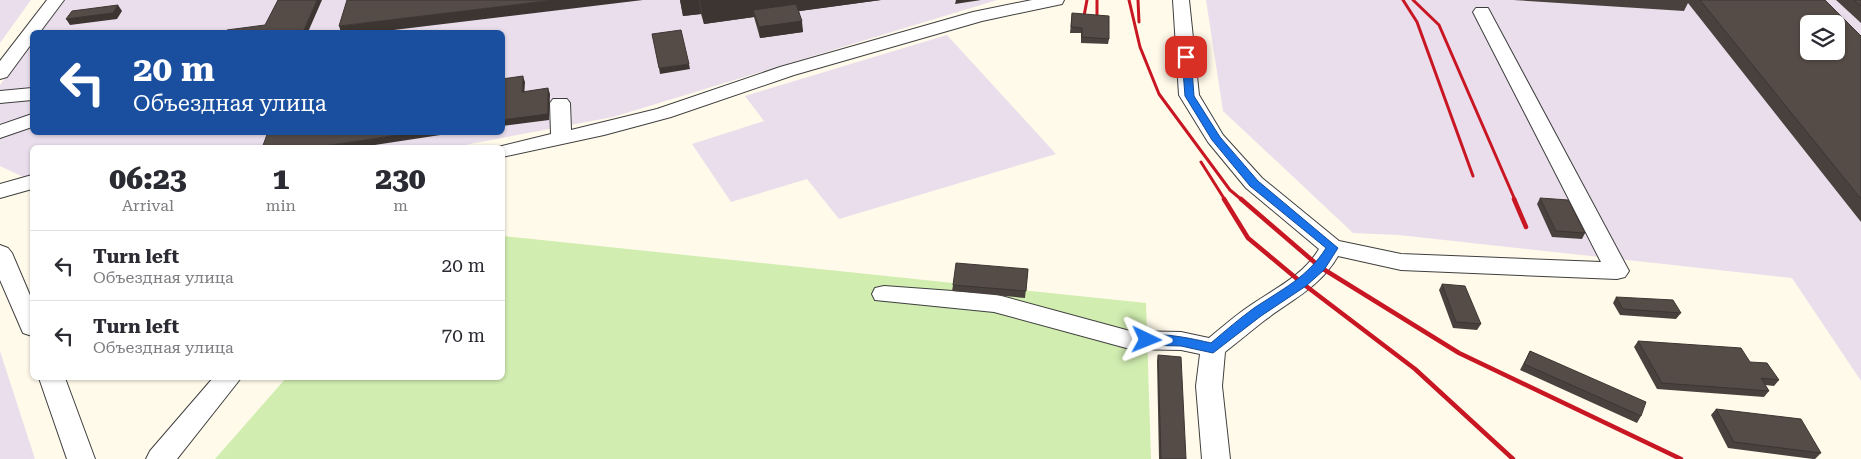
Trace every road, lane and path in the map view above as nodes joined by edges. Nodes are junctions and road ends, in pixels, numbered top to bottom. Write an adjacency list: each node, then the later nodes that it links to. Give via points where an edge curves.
1 (1056, 0): 14 (street, via 817,55 664,113)
2 (1181, 0): 18 (street, via 1190,96 1216,138 1254,184)
3 (59, 1): 5 (street)
4 (1482, 12): 18 (street, via 1617,271 1401,262)
5 (31, 30)
6 (30, 31): 7 (street)
7 (8, 54): 8 (street)
8 (0, 73)
9 (30, 94): 10 (street)
10 (0, 97)
11 (560, 103): 14 (street)
12 (30, 121): 13 (street)
13 (0, 132)
14 (561, 138): 15 (street)
15 (505, 150)
16 (30, 183): 17 (street)
17 (0, 191)
18 (1332, 248): 22 (street, via 1320,267 1302,283)
19 (0, 253): 21 (street)
20 (884, 294): 22 (street, via 994,303 1130,340 1181,341)
21 (30, 322)
22 (1213, 348): 27 (street, via 1209,386)
23 (53, 380): 25 (street)
24 (226, 380): 26 (street)
25 (81, 459)
26 (160, 459)
27 (1216, 459)

